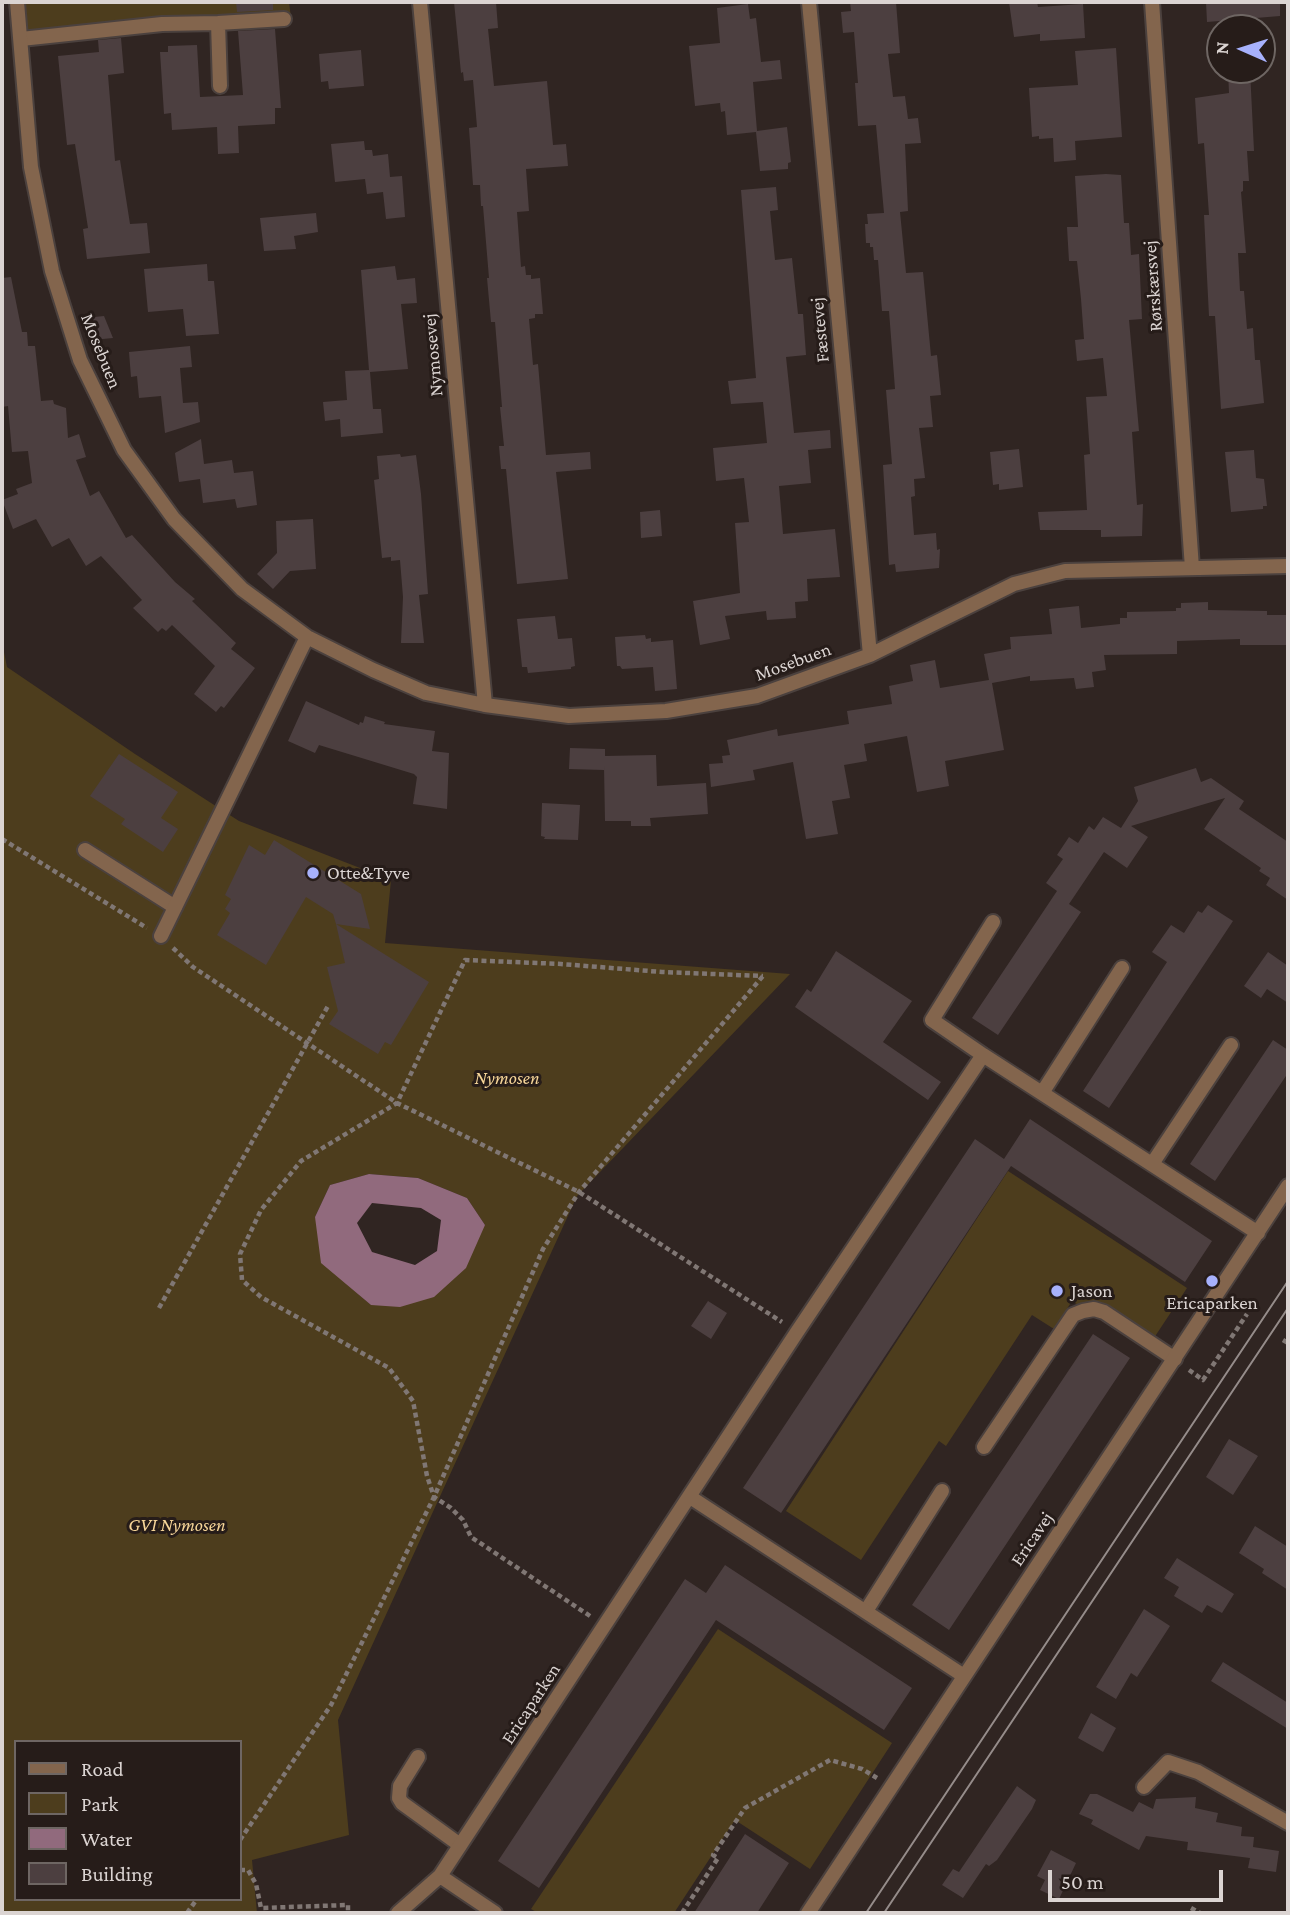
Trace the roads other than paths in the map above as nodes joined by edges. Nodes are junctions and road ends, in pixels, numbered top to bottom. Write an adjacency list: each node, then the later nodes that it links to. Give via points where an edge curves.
1 (17, 2): 7 (street, Mosebuen)
2 (419, 2): 13 (street, Nymosevej)
3 (809, 2): 12 (street, Fæstevej)
4 (1152, 2): 10 (street, Rørskærsvej)
5 (284, 19): 6 (street)
6 (218, 23): 7 (street, via 162,24); 8 (street)
7 (20, 39): 11 (street, Mosebuen, via 32,167 52,271 80,360 124,450 174,519 242,589)
8 (220, 86)
9 (1288, 566): 10 (street, Mosebuen)
10 (1192, 568): 12 (street, Mosebuen, via 1065,571 1014,584)
11 (307, 637): 13 (street, Mosebuen, via 426,693); 15 (street)
12 (870, 654): 13 (street, Mosebuen, via 757,696 666,711 569,716)
13 (485, 705)
14 (85, 850): 15 (street)
15 (175, 907): 17 (street)
16 (993, 922): 20 (street, via 932,1020)
17 (161, 936)
18 (1122, 968): 21 (street)
19 (1231, 1045): 22 (street)
20 (983, 1055): 21 (street); 28 (street, Ericaparken)
21 (1042, 1093): 22 (street)
22 (1152, 1164): 24 (street)
23 (1288, 1186): 24 (street, Ericavej)
24 (1258, 1233): 25 (street, Ericavej)
25 (1175, 1359): 26 (street, via 1104,1312 1073,1315); 30 (street, Ericavej)
26 (984, 1447)
27 (942, 1491): 29 (street)
28 (690, 1497): 29 (street); 34 (street, Ericaparken)
29 (866, 1611): 30 (street)
30 (964, 1676): 38 (street, Ericavej)
31 (418, 1757): 34 (street, via 400,1786 399,1798)
32 (1144, 1787): 33 (street, via 1168,1762 1198,1772)
33 (1288, 1823)
34 (460, 1845): 35 (street, Ericaparken)
35 (440, 1876): 36 (street, Ericaparken); 37 (street)
36 (398, 1913)
37 (495, 1913)
38 (808, 1913)

